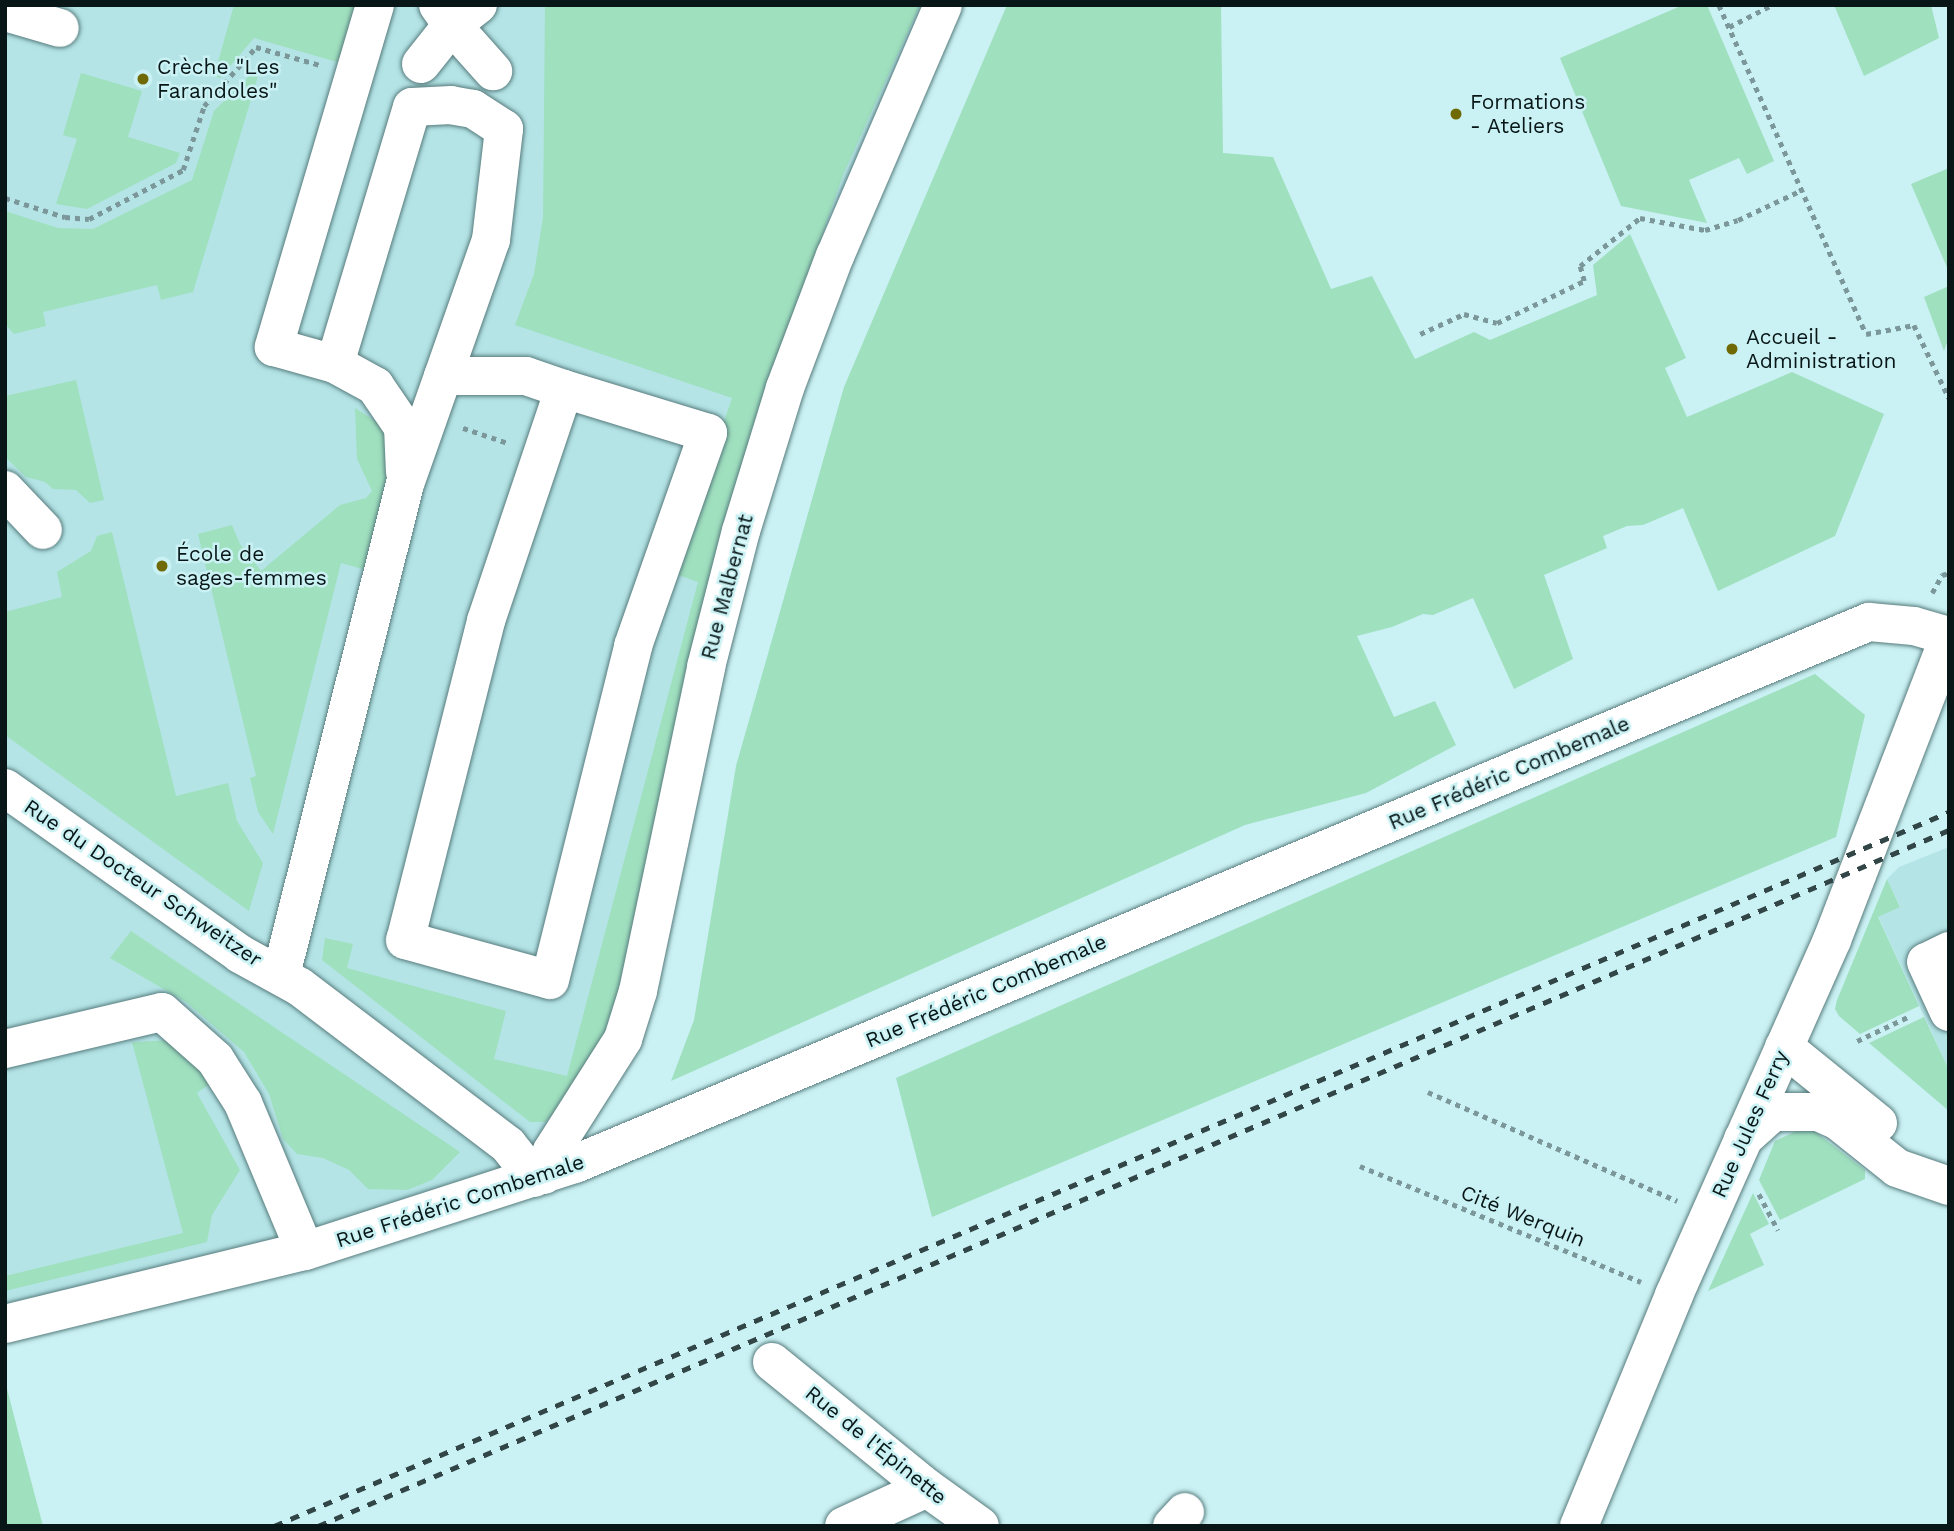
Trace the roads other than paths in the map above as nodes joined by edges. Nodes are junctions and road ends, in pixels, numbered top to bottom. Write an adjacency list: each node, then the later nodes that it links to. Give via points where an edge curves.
1 (375, 5): 8 (street, via 274,347)
2 (943, 5): 22 (street, Rue Malbernat, via 849,221 781,401 706,667 638,991 623,1039)
3 (5, 12): 5 (street)
4 (456, 12): 6 (street); 7 (street)
5 (60, 28)
6 (421, 64)
7 (494, 71)
8 (335, 364): 9 (street, via 412,107 451,105 473,109 504,129 491,240); 11 (street, via 376,386 403,427)
9 (443, 376): 10 (street, via 526,376); 11 (street)
10 (564, 389): 10 (street, via 486,621 405,940 550,981 633,646 708,433)
11 (405, 484): 17 (street)
12 (5, 490): 13 (street)
13 (43, 530)
14 (1949, 637): 19 (street, Rue Jules Ferry, via 1832,940); 22 (street, Rue Frédéric Combemale, via 1914,626 1869,622 690,1118)
15 (5, 788): 17 (street, Rue du Docteur Schweitzer, via 240,954)
16 (1949, 951): 18 (street, via 1926,962)
17 (281, 975): 22 (street, Rue du Docteur Schweitzer, via 508,1145)
18 (1946, 1007)
19 (1784, 1047): 21 (street, Rue Jules Ferry); 23 (street)
20 (5, 1049): 25 (street, via 162,1012 215,1059 243,1102)
21 (1743, 1139): 24 (street, via 1773,1112 1818,1112 1839,1121 1897,1168); 31 (street, Rue Jules Ferry)
22 (539, 1177): 25 (street, Rue Frédéric Combemale)
23 (1949, 1177)
24 (1949, 1186)
25 (305, 1251): 26 (street, Rue Frédéric Combemale)
26 (5, 1324)
27 (772, 1362): 28 (street, Rue de l'Épinette)
28 (927, 1488): 29 (street); 30 (street, Rue de l'Épinette)
29 (844, 1526)
30 (981, 1526)
31 (1579, 1526)

